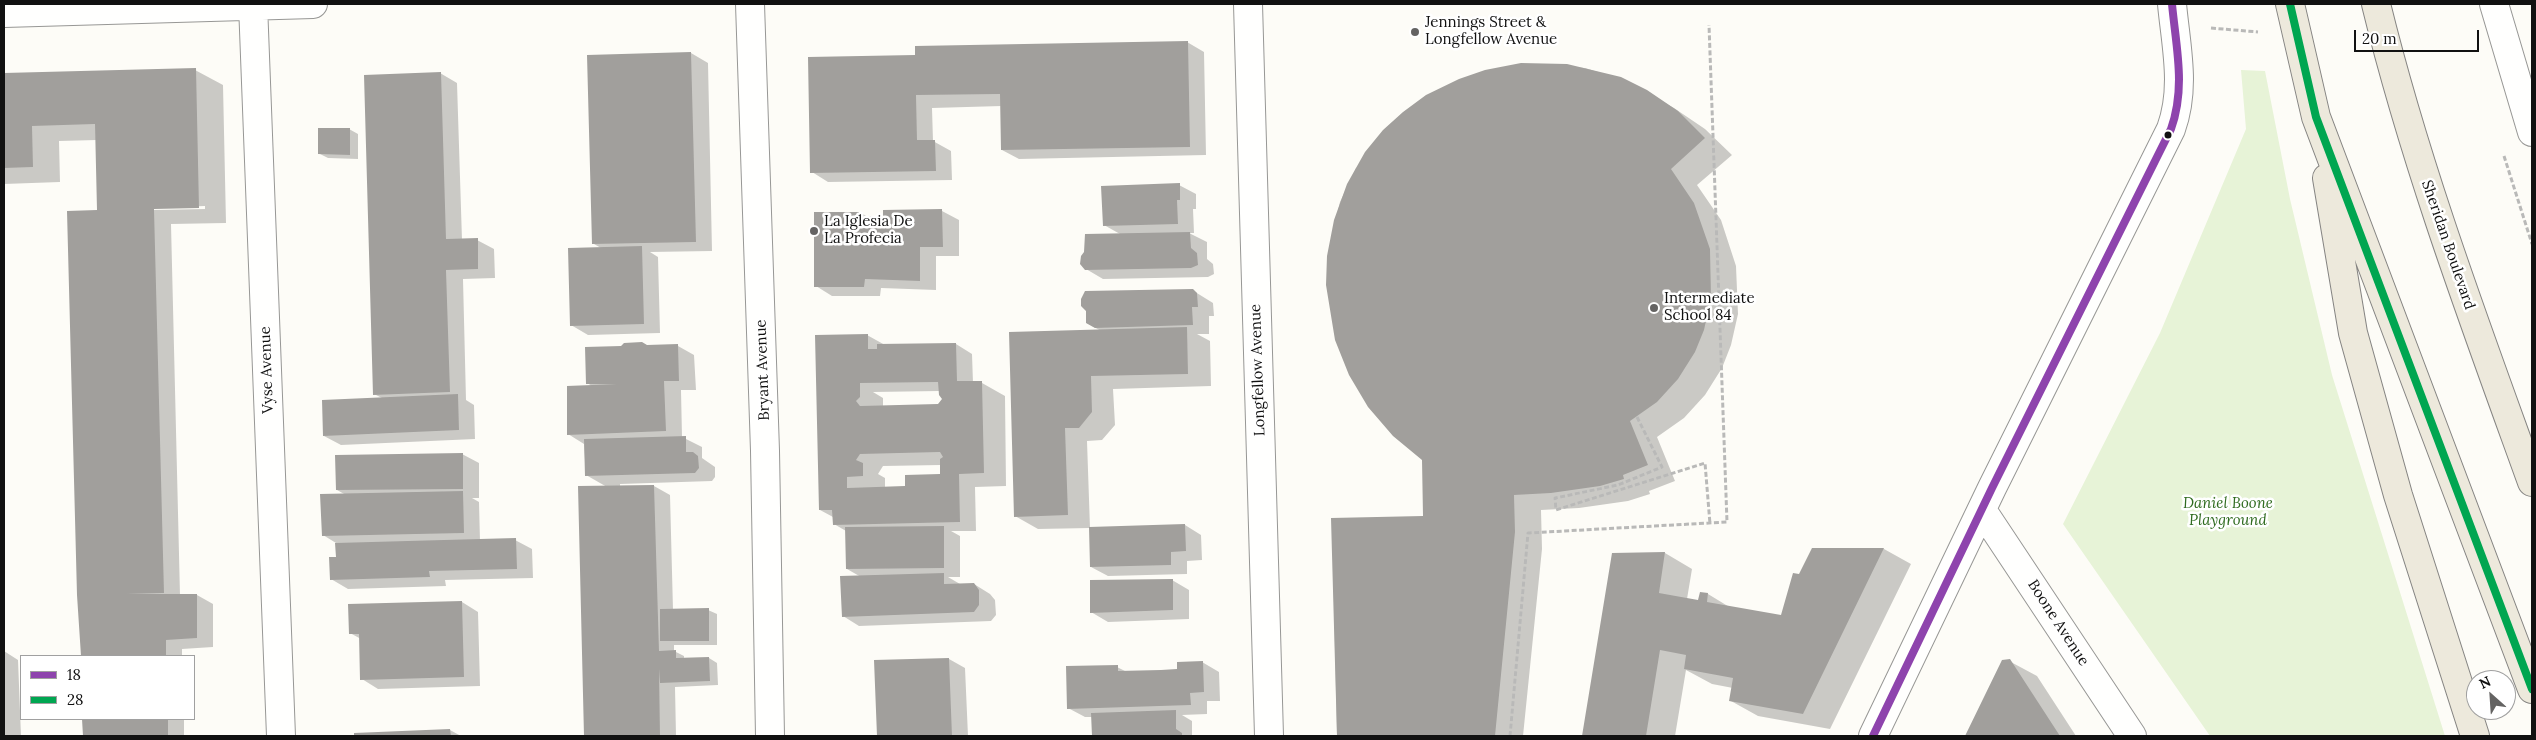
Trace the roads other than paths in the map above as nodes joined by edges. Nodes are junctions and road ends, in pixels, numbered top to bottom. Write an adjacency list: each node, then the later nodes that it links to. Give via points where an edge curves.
1 (313, 4): 8 (street)
2 (750, 4): 16 (street, Bryant Avenue, via 765,451)
3 (1248, 4): 17 (street, Longfellow Avenue)
4 (2172, 4): 13 (street, via 2180,72 2178,110 2172,129)
5 (2290, 4): 10 (main road)
6 (2376, 4): 12 (main road, Sheridan Boulevard, via 2431,195)
7 (2494, 4): 11 (street)
8 (253, 5): 9 (street); 15 (street, Vyse Avenue)
9 (4, 13)
10 (2316, 117): 14 (main road); 20 (main road, via 2353,333 2398,495)
11 (2532, 132)
12 (2532, 482)
13 (1982, 510): 18 (street); 19 (street, Boone Avenue)
14 (2532, 689)
15 (280, 736)
16 (770, 736)
17 (1269, 736)
18 (1873, 736)
19 (2132, 736)
20 (2475, 736)

